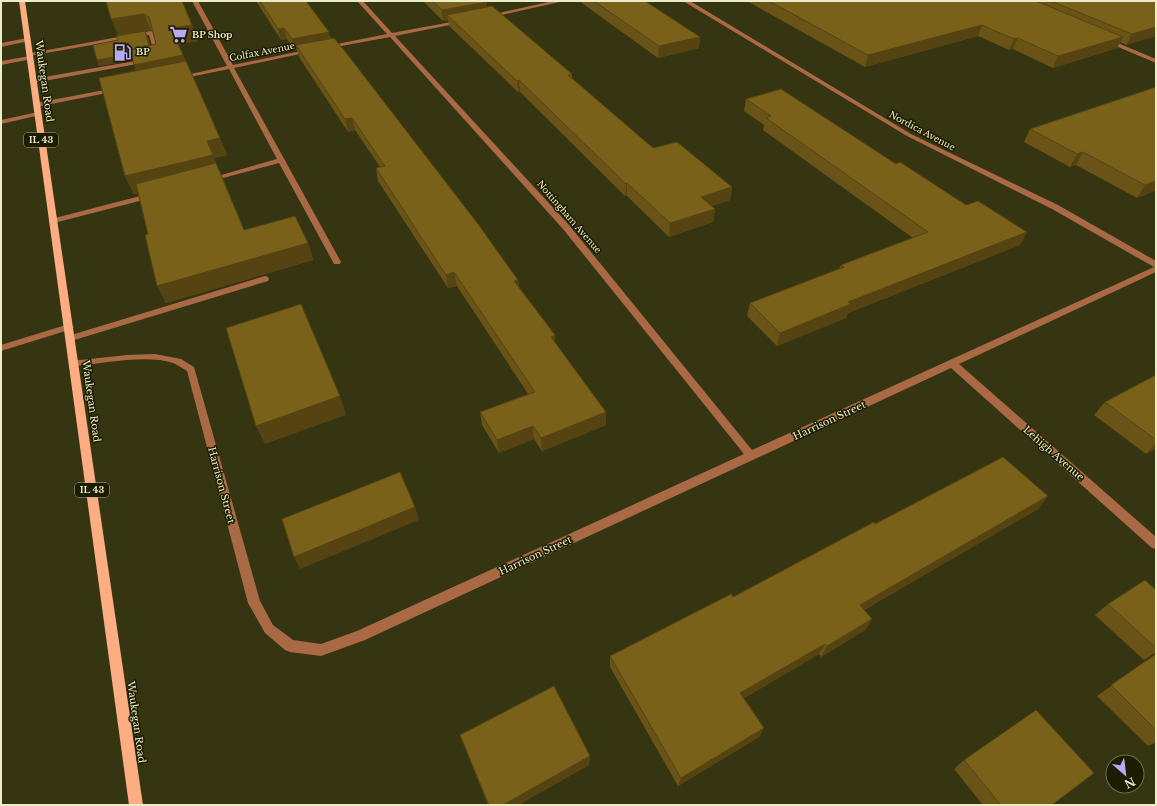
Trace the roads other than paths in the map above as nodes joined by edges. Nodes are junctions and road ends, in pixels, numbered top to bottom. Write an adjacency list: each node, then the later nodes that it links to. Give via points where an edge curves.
1 (22, 1): 10 (main road, Waukegan Road / IL 43)
2 (195, 1): 18 (street)
3 (360, 1): 8 (street, Nottingham Avenue)
4 (561, 1): 6 (street)
5 (686, 1): 30 (street, Nordica Avenue, via 909,135 1055,207)
6 (483, 17)
7 (468, 20): 8 (street)
8 (390, 35): 12 (street); 37 (street, Nottingham Avenue, via 566,227)
9 (1098, 37): 15 (street)
10 (28, 40): 11 (street); 14 (main road, Waukegan Road / IL 43)
11 (1, 45)
12 (322, 49)
13 (314, 50): 18 (street, Colfax Avenue)
14 (30, 56): 16 (street); 17 (street, via 151,33 158,59); 21 (main road, Waukegan Road / IL 43)
15 (1156, 60)
16 (1, 63)
17 (132, 64): 19 (street); 21 (street)
18 (231, 67): 20 (street, Colfax Avenue); 25 (street)
19 (134, 71)
20 (176, 78)
21 (33, 81): 23 (main road, Waukegan Road / IL 43)
22 (124, 88): 23 (street)
23 (37, 109): 24 (street); 28 (main road, Waukegan Road / IL 43)
24 (1, 122)
25 (281, 160): 26 (street); 29 (street)
26 (197, 183)
27 (158, 193): 28 (street)
28 (54, 221): 33 (main road, Waukegan Road / IL 43)
29 (337, 262)
30 (1156, 265)
31 (1156, 269): 36 (street, Harrison Street)
32 (265, 279): 33 (street)
33 (70, 333): 34 (street); 35 (main road, Waukegan Road / IL 43)
34 (1, 348)
35 (74, 363): 37 (street, Harrison Street, via 162,358 178,361 191,369 254,603 269,629 290,646 321,650 360,636); 39 (main road, Waukegan Road / IL 43)
36 (952, 363): 37 (street, Harrison Street); 38 (street, Lehigh Avenue)
37 (751, 456)
38 (1156, 544)
39 (136, 805)

